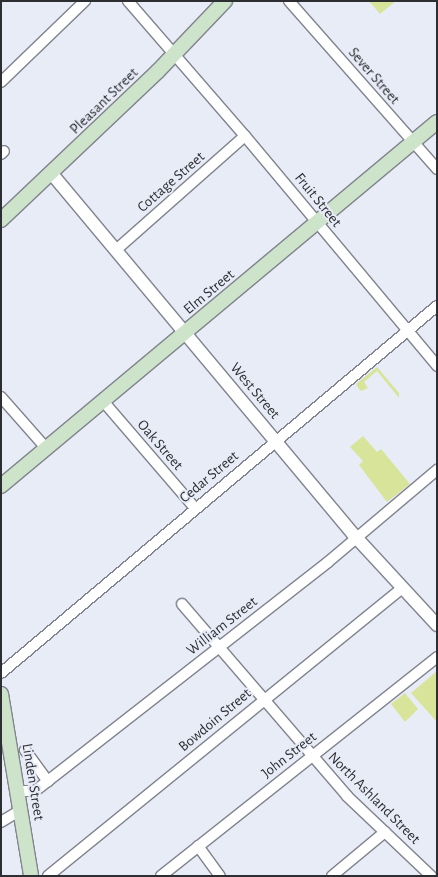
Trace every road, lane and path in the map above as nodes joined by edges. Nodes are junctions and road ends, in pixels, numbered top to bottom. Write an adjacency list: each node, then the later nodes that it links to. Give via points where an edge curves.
1 (85, 1): 6 (street)
2 (128, 1): 5 (street, Fruit Street)
3 (225, 1): 5 (main road, Pleasant Street)
4 (289, 1): 9 (street, Sever Street)
5 (175, 54): 8 (street, Fruit Street); 11 (main road, Pleasant Street)
6 (1, 82)
7 (437, 122): 9 (main road, Elm Street)
8 (245, 136): 13 (street, Fruit Street); 14 (street, Cottage Street)
9 (413, 142): 10 (street, Sever Street); 13 (main road, Elm Street)
10 (437, 169)
11 (52, 174): 12 (main road, Pleasant Street); 14 (street, West Street)
12 (1, 220)
13 (316, 222): 16 (street, Fruit Street); 17 (main road, Elm Street)
14 (116, 250): 17 (street, West Street)
15 (437, 306): 16 (street, Cedar Street)
16 (407, 331): 18 (street, Fruit Street); 21 (street, Cedar Street)
17 (185, 333): 20 (main road, Elm Street); 21 (street, West Street)
18 (437, 366)
19 (1, 397): 22 (street)
20 (102, 401): 22 (main road, Elm Street); 25 (street, Oak Street)
21 (276, 441): 25 (street, Cedar Street); 26 (street, West Street)
22 (46, 448): 24 (main road, Elm Street)
23 (437, 470): 26 (street, William Street)
24 (1, 486)
25 (194, 508): 32 (street, Cedar Street)
26 (356, 539): 27 (street, West Street); 30 (street, William Street)
27 (402, 588): 29 (street, West Street); 34 (street, Bowdoin Street)
28 (182, 604): 30 (street, North Ashland Street)
29 (437, 625)
30 (219, 648): 34 (street, North Ashland Street); 37 (street, William Street)
31 (437, 657): 36 (street, John Street)
32 (1, 673)
33 (1, 694): 38 (main road, Linden Street)
34 (263, 699): 36 (street, North Ashland Street); 45 (street, Bowdoin Street)
35 (25, 750): 37 (street)
36 (312, 756): 41 (street, North Ashland Street); 42 (street, John Street)
37 (48, 782): 38 (street, William Street, via 35,791)
38 (18, 791): 39 (main road, Linden Street)
39 (21, 810): 40 (street); 44 (main road, Linden Street)
40 (1, 822)
41 (385, 832): 48 (street); 49 (street, North Ashland Street)
42 (198, 846): 46 (street, John Street); 47 (street)
43 (437, 871): 49 (street)
44 (31, 876)
45 (48, 876)
46 (161, 876)
47 (220, 876)
48 (332, 876)
49 (431, 876)

